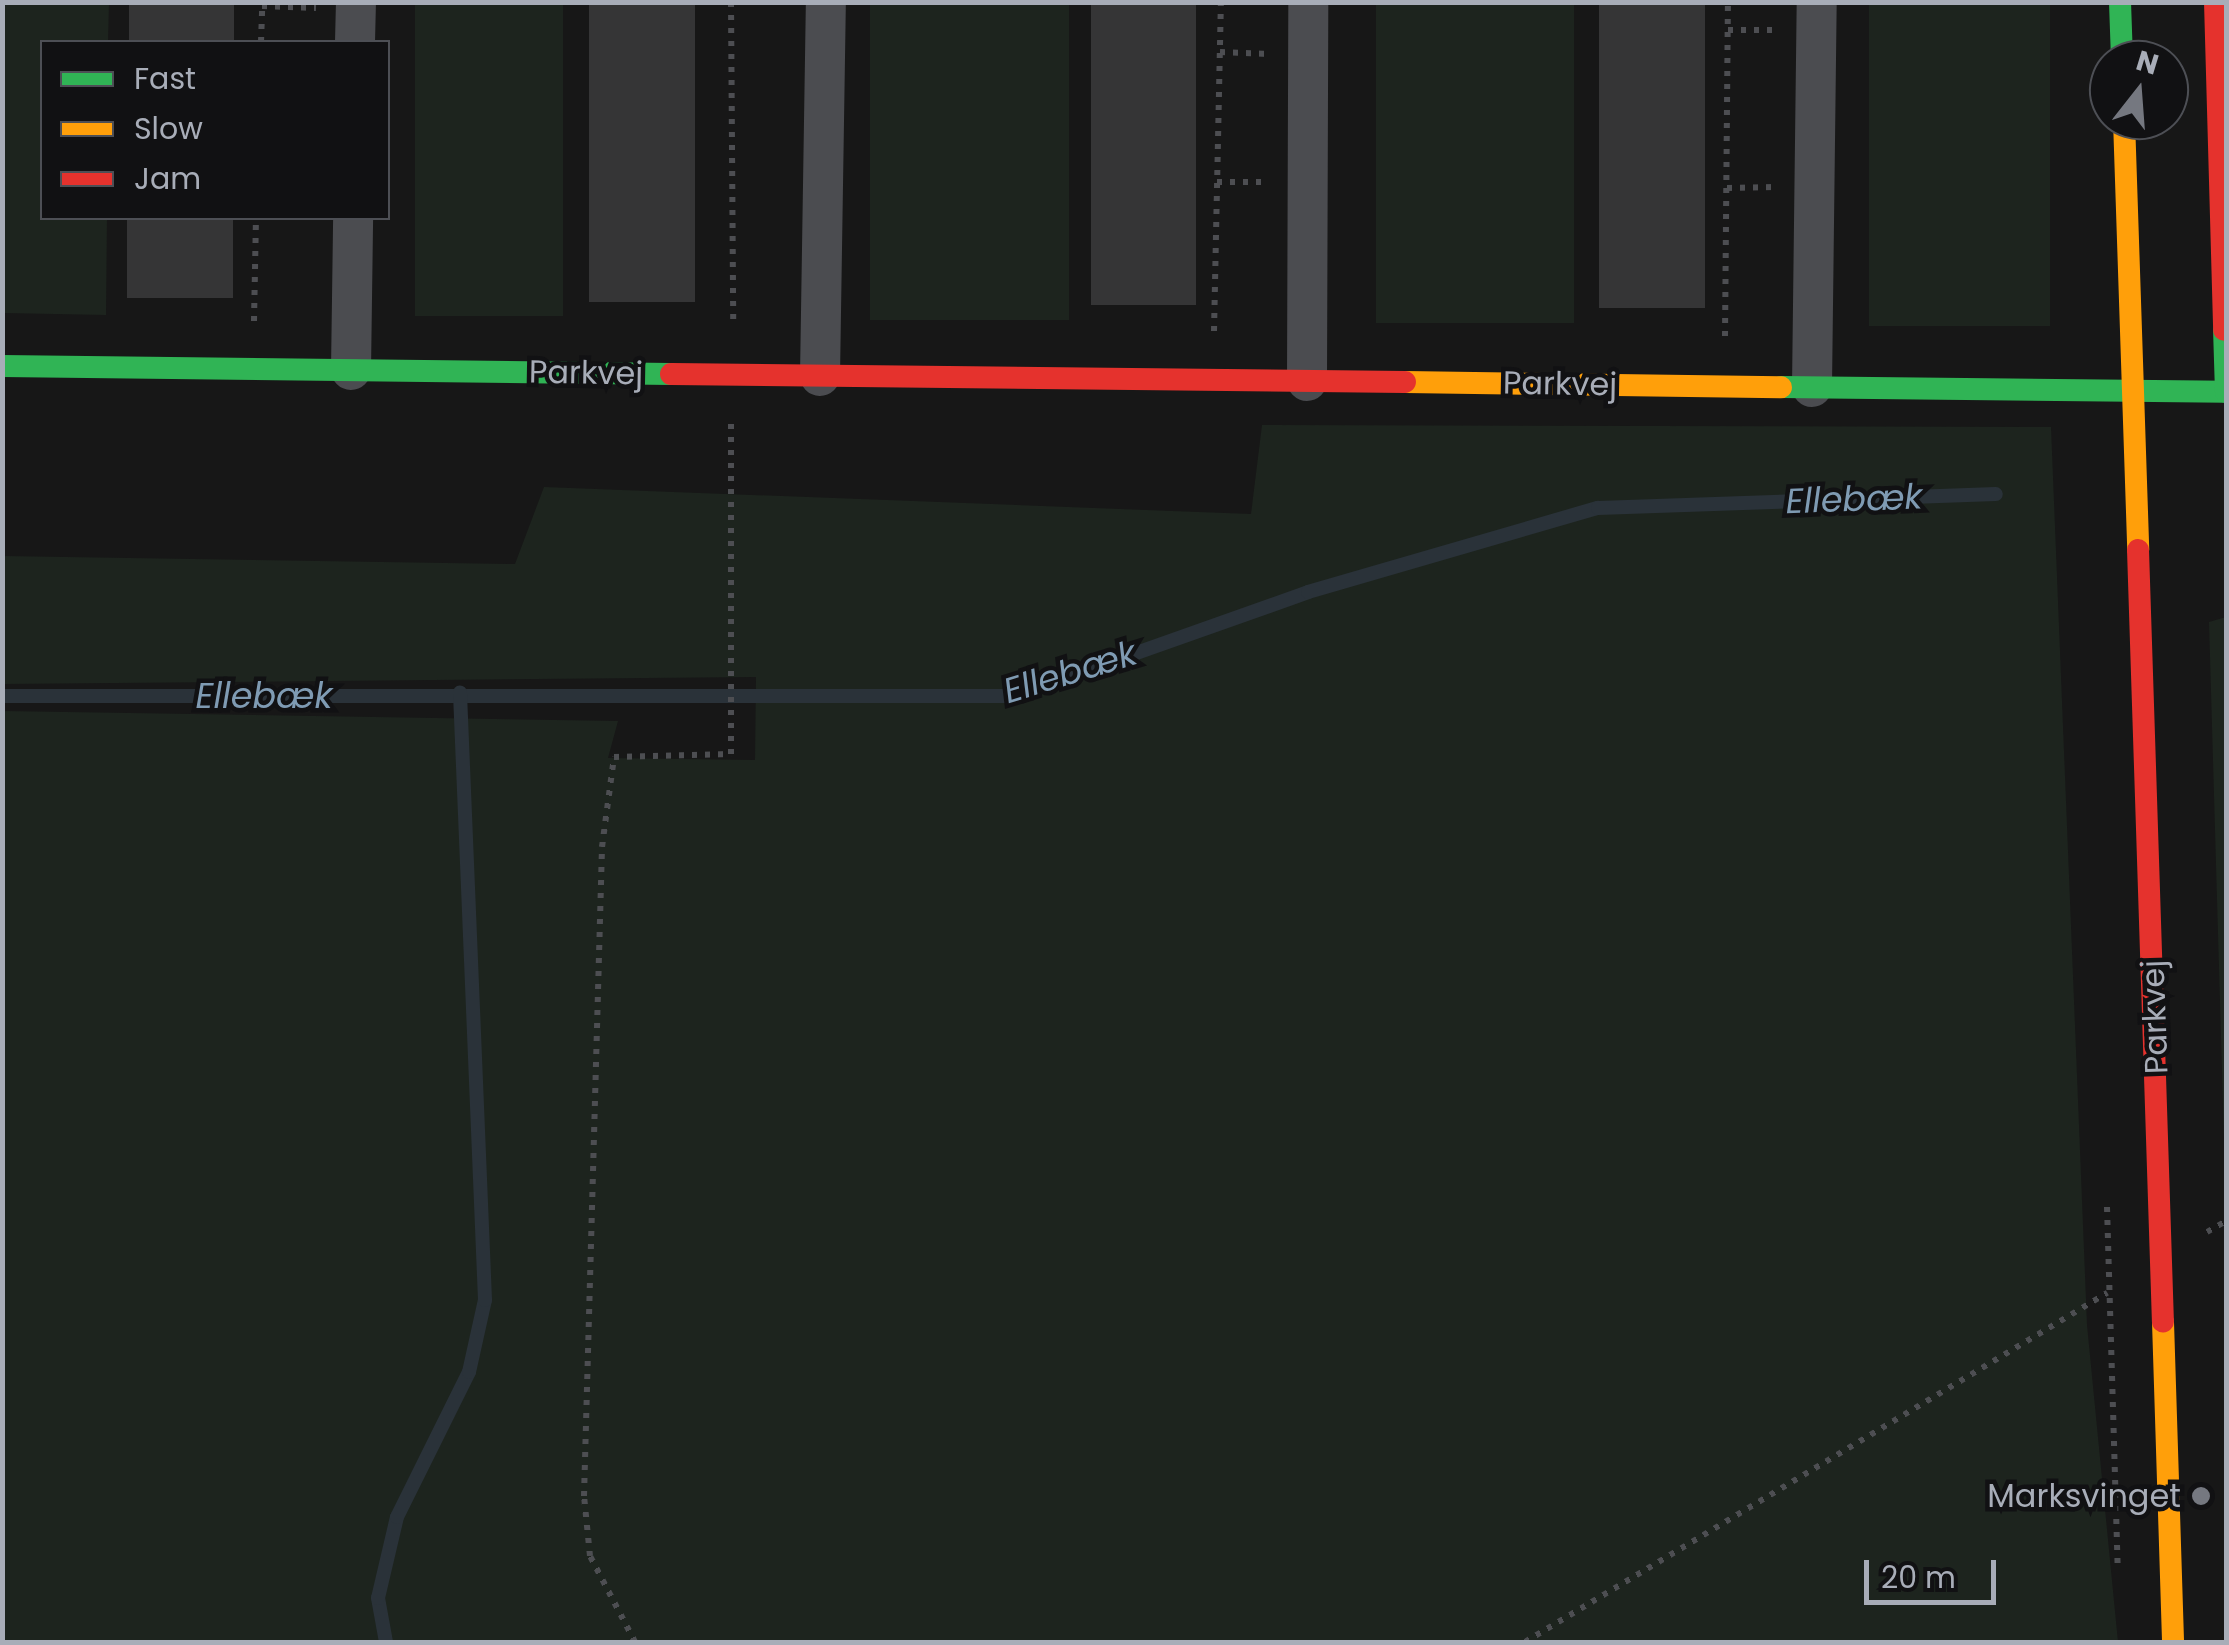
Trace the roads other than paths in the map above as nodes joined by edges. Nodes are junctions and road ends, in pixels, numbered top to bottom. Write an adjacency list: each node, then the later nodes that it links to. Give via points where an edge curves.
1 (826, 2): 11 (street)
2 (1308, 2): 12 (street)
3 (1817, 2): 13 (street)
4 (2120, 2): 6 (street)
5 (2215, 2): 14 (street, Parkvej, via 2226,392)
6 (2121, 40)
7 (2125, 140): 14 (street, Parkvej)
8 (353, 220): 10 (street)
9 (2, 366): 10 (street, Parkvej)
10 (351, 370): 11 (street, Parkvej)
11 (820, 376): 12 (street, Parkvej)
12 (1308, 381): 13 (street, Parkvej)
13 (1812, 386): 14 (street, Parkvej)
14 (2132, 391): 15 (street, Parkvej)
15 (2173, 1642)

